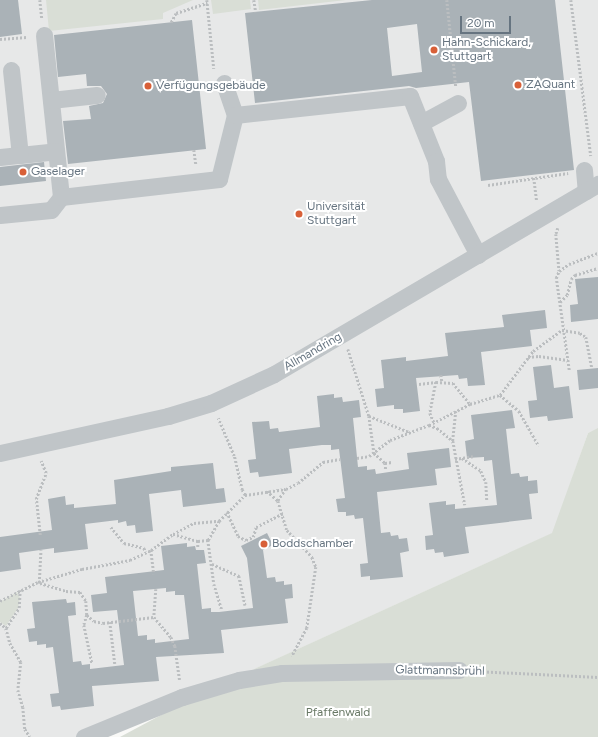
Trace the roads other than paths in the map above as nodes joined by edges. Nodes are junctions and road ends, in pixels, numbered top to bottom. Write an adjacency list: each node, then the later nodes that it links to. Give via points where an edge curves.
1 (44, 35): 5 (street)
2 (12, 70): 10 (street)
3 (224, 83): 7 (street)
4 (97, 95): 5 (street)
5 (51, 100): 9 (street)
6 (458, 103): 8 (street)
7 (235, 115): 8 (street, via 410,96); 14 (street, via 219,178)
8 (421, 123): 16 (street, via 436,161 438,179)
9 (56, 151): 10 (street); 14 (street)
10 (20, 155): 11 (street)
11 (0, 157)
12 (588, 166): 13 (street)
13 (594, 189): 16 (street, Allmandring)
14 (61, 197): 15 (street, via 51,210)
15 (0, 215)
16 (478, 255): 18 (street, Allmandring, via 274,374 211,402 168,416)
17 (0, 440): 18 (street, via 11,444)
18 (7, 452)
19 (459, 670): 20 (street, Glattmannsbrühl, via 282,674 239,680 182,697)
20 (84, 737)

